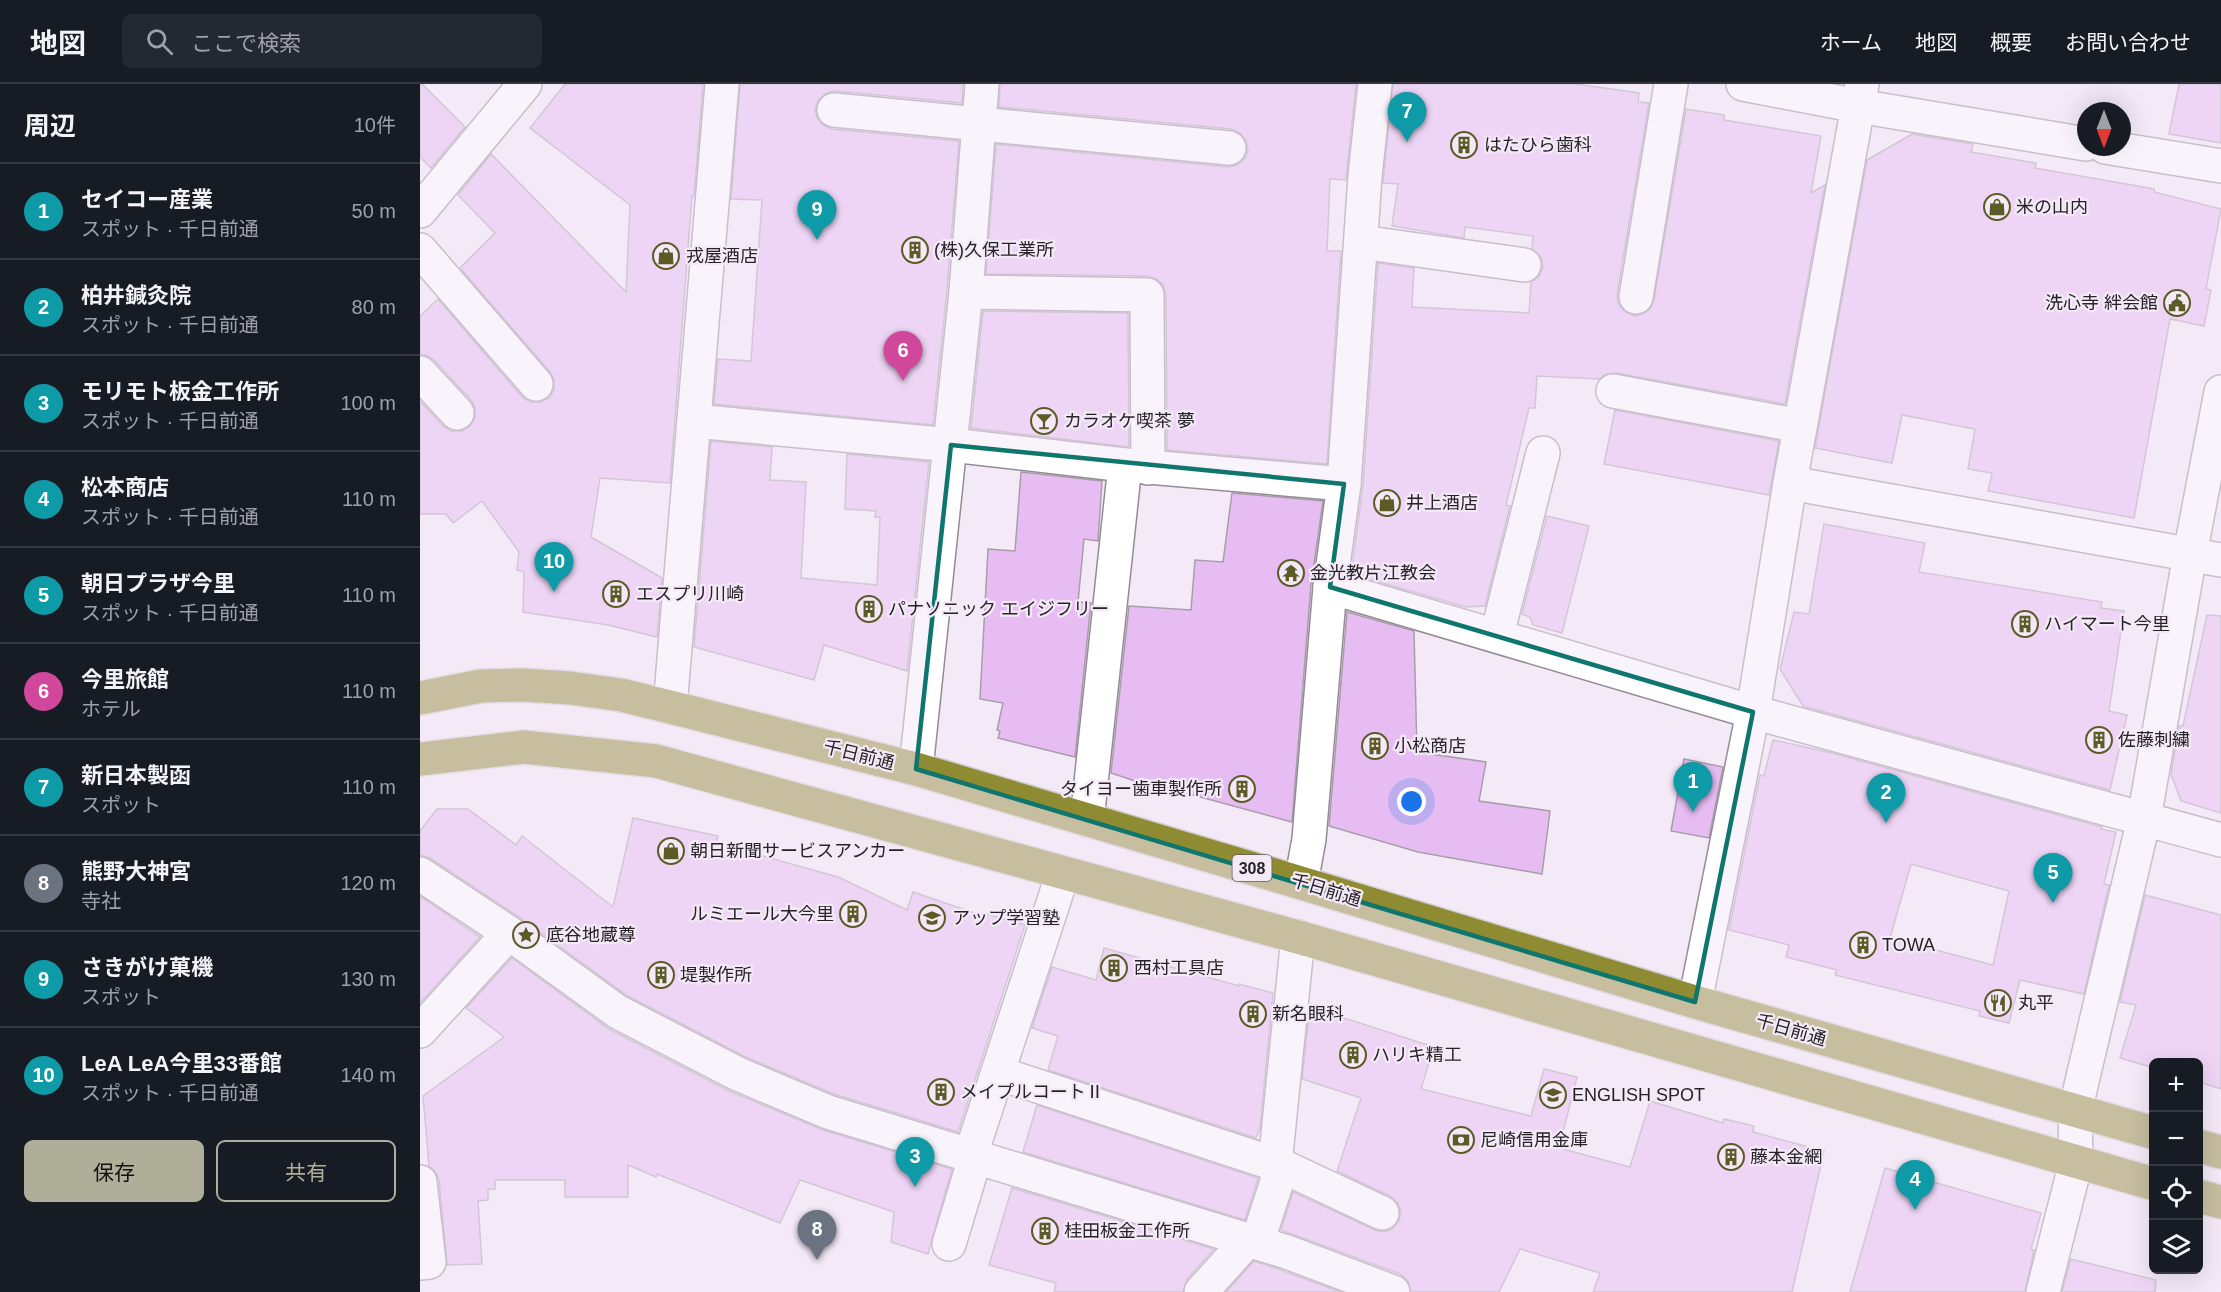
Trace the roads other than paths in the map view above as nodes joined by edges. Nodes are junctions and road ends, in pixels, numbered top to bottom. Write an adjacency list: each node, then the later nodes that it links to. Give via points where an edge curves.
1 (525, 84): 14 (street)
2 (722, 84): 25 (street)
3 (982, 84): 9 (street)
4 (1375, 84): 15 (street)
5 (1671, 84): 19 (street)
6 (1743, 84): 7 (street)
7 (1860, 95): 10 (street); 26 (street)
8 (834, 110): 9 (street)
9 (979, 124): 11 (street); 18 (street)
10 (2077, 142)
11 (1229, 148)
12 (2131, 151): 13 (street)
13 (2221, 166)
14 (420, 211)
15 (1361, 242): 17 (street); 31 (street)
16 (420, 250): 21 (street)
17 (1524, 265)
18 (966, 291): 27 (street); 29 (street, via 1147,295)
19 (1636, 297)
20 (420, 373): 24 (street)
21 (536, 384)
22 (1614, 391): 26 (street)
23 (2221, 392): 32 (street)
24 (457, 413)
25 (694, 422): 27 (street); 37 (street)
26 (1800, 426): 30 (street)
27 (951, 444): 29 (street); 40 (street)
28 (1543, 453): 35 (street)
29 (1137, 466): 31 (street); 42 (street)
30 (1790, 483): 32 (street); 38 (street)
31 (1344, 484): 34 (street)
32 (2190, 554): 33 (street); 41 (street)
33 (2221, 560)
34 (1330, 587): 35 (street); 46 (street, via 1309,838)
35 (1497, 635): 38 (street)
36 (420, 698): 37 (highway, 千日前通 / 308, via 481,686 522,685 590,690)
37 (670, 706): 40 (highway, 千日前通 / 308)
38 (1753, 712): 41 (street); 49 (street)
39 (420, 759): 44 (highway, via 524,747 656,761)
40 (916, 770): 42 (highway, 千日前通 / 308)
41 (2144, 819): 43 (street); 52 (street)
42 (1087, 820): 46 (highway, 千日前通 / 308)
43 (2221, 840)
44 (1062, 873): 48 (highway); 51 (street)
45 (420, 874): 47 (street)
46 (1301, 882): 49 (highway, 千日前通 / 308)
47 (509, 933): 50 (street); 56 (street, via 618,1012 738,1074 828,1112)
48 (1298, 937): 57 (highway); 58 (street)
49 (1695, 1002): 52 (highway, 千日前通 / 308)
50 (420, 1031)
51 (998, 1073): 56 (street); 58 (street)
52 (2075, 1111): 53 (highway, 千日前通 / 308); 57 (street)
53 (2149, 1132)
54 (2203, 1147): 55 (highway)
55 (2221, 1152)
56 (972, 1157): 64 (street); 65 (street)
57 (2076, 1162): 60 (highway); 69 (street)
58 (1278, 1165): 63 (street); 64 (street)
59 (420, 1182): 66 (street, via 429,1262)
60 (2149, 1183)
61 (2203, 1197): 62 (highway)
62 (2221, 1202)
63 (1382, 1213)
64 (1252, 1241): 67 (street); 68 (street)
65 (949, 1244)
66 (420, 1263)
67 (1201, 1292)
68 (1393, 1292)
69 (2043, 1292)

